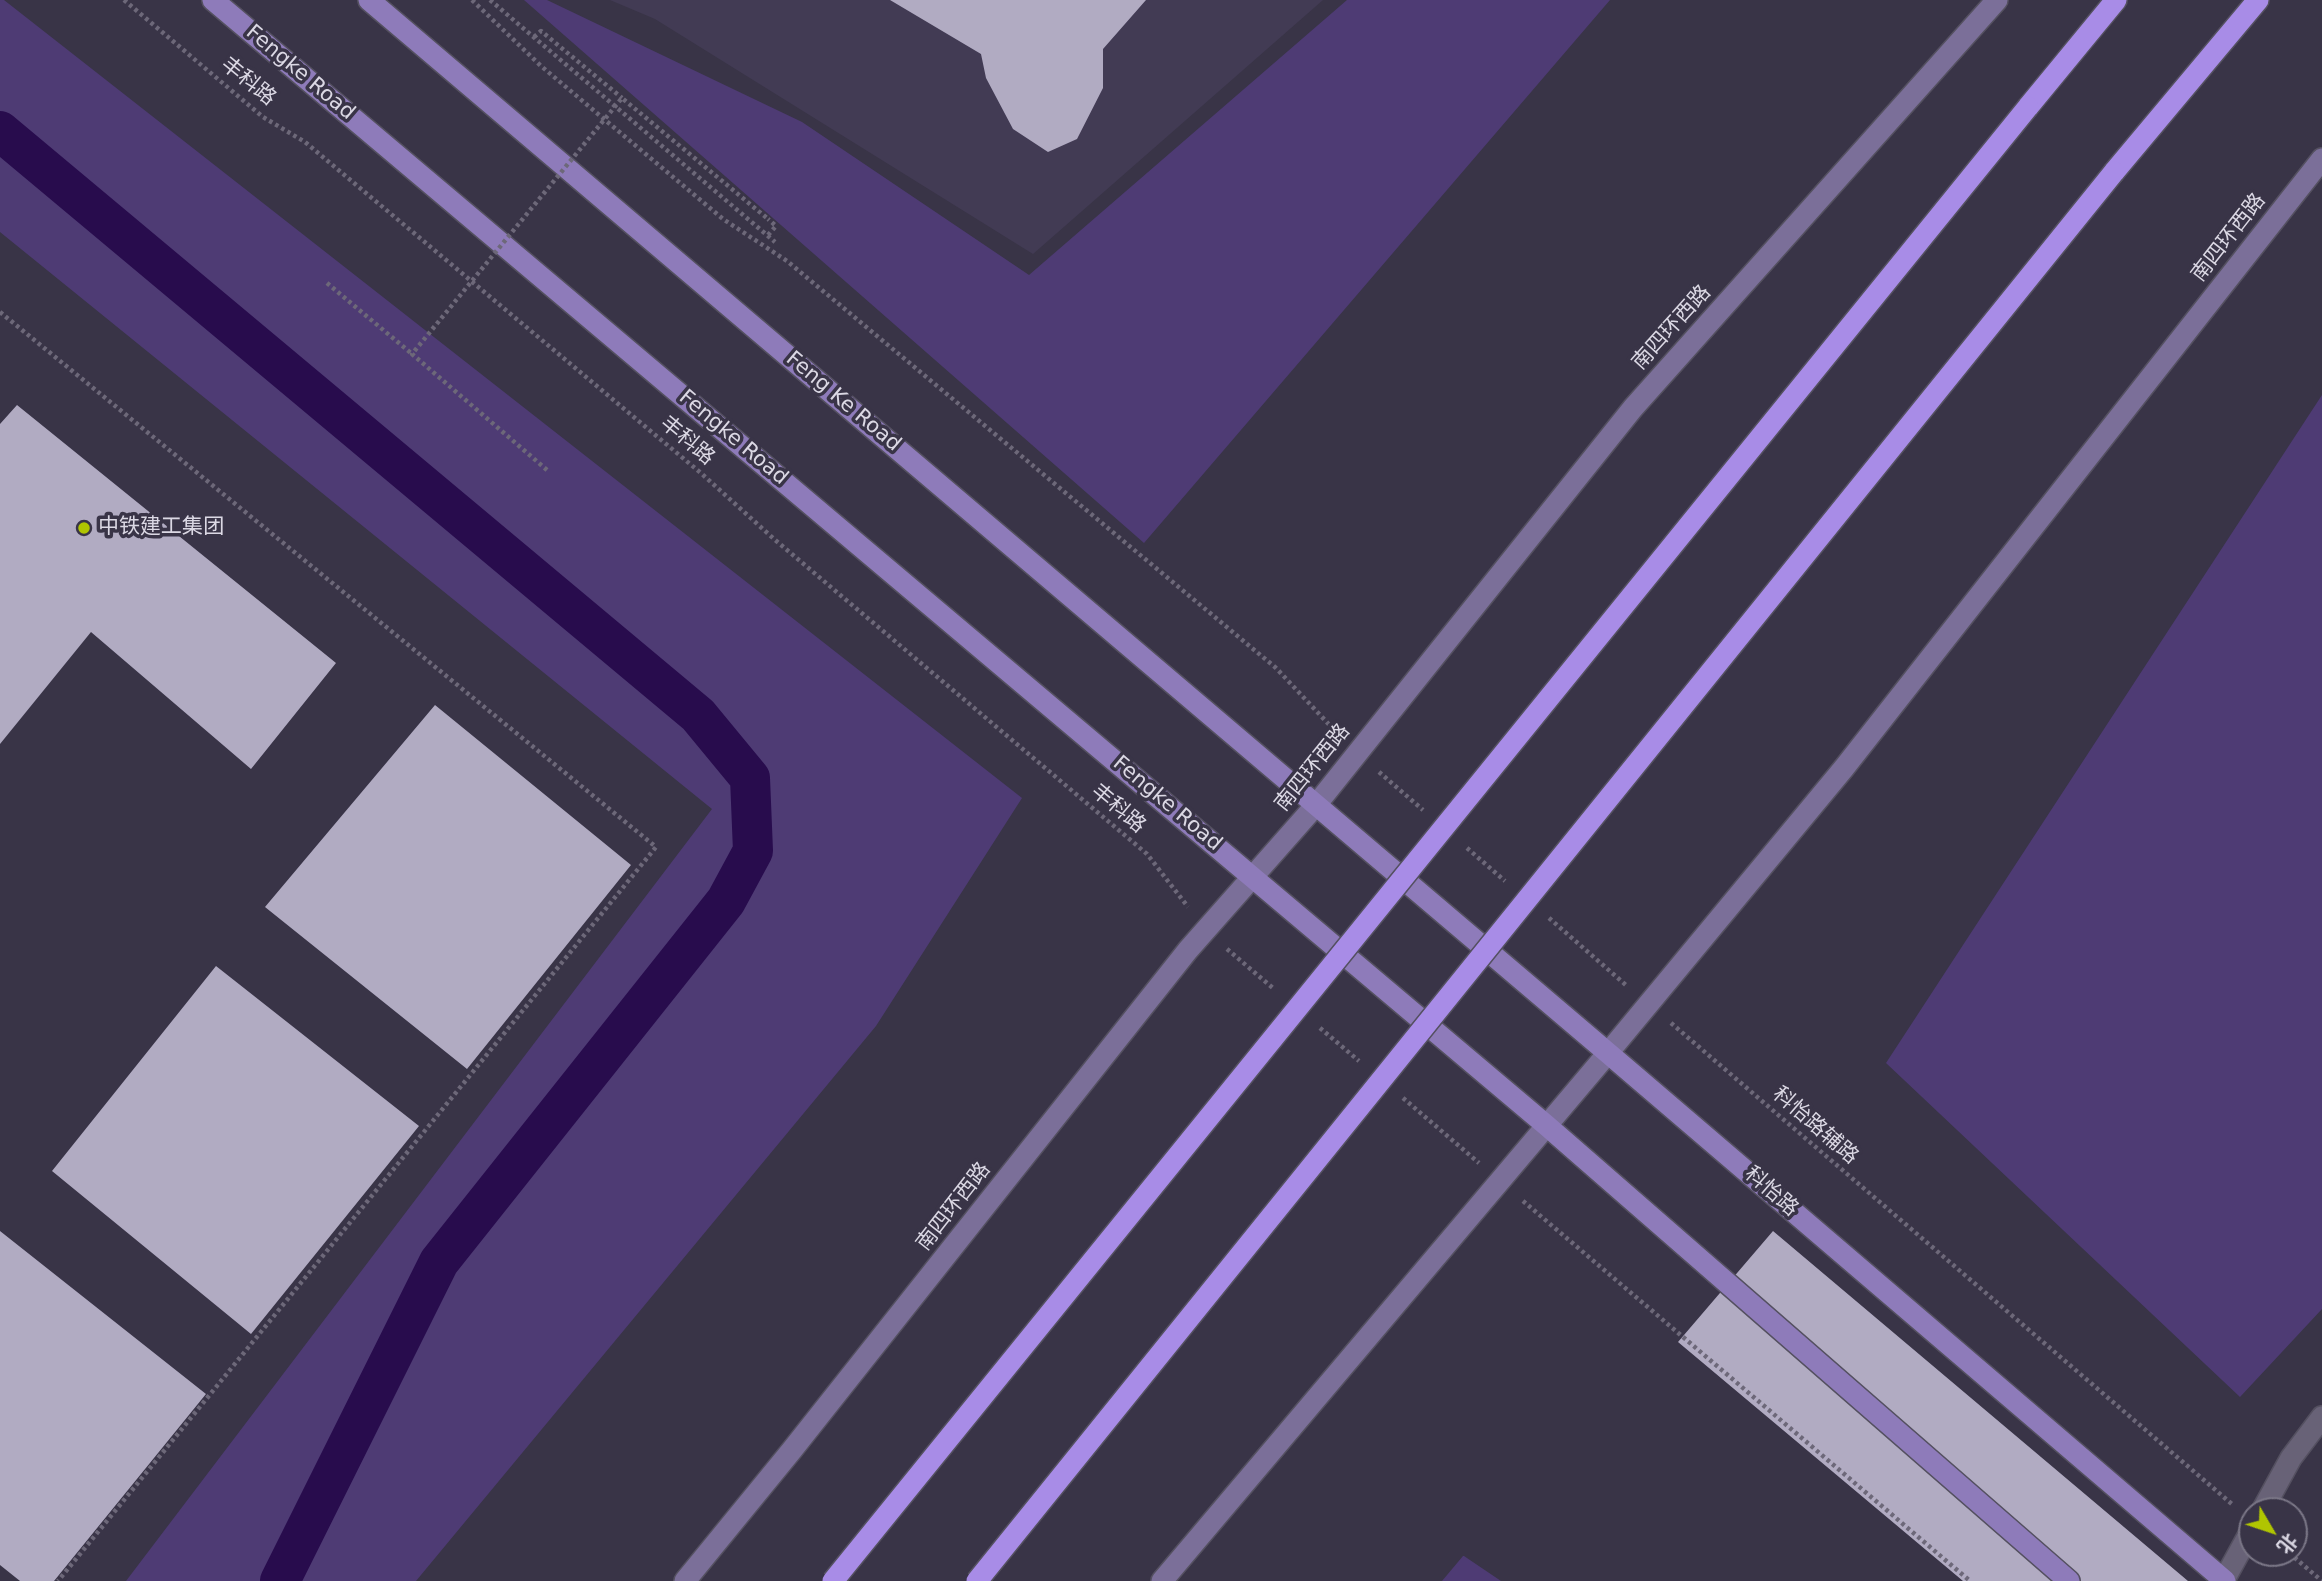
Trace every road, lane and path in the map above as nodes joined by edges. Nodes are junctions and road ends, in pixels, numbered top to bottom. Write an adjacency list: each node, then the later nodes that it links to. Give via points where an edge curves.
1 (124, 0): 25 (path, 丰科路, via 263,117 305,142 1147,854)
2 (213, 0): 22 (main road, Fengke Road)
3 (369, 0): 19 (main road, Feng Ke Road)
4 (472, 0): 18 (path, via 541,66 713,211 787,261 1276,668)
5 (490, 0): 9 (path)
6 (1997, 0): 18 (main road, 南四环西路, via 1633,408)
7 (2116, 0): 41 (highway, bridge)
8 (2258, 0): 42 (highway, bridge, via 2114,172)
9 (534, 38): 10 (path, via 541,31); 12 (path)
10 (622, 98): 12 (path, bridge, via 776,226); 16 (path, bridge)
11 (2322, 159): 27 (main road, 南四环西路, via 1843,768)
12 (768, 235): 13 (path)
13 (775, 242)
14 (327, 283): 16 (path)
15 (0, 312): 39 (path, via 656,847)
16 (412, 354): 17 (path, bridge)
17 (547, 470)
18 (1357, 753): 19 (main road, 南四环西路); 20 (path)
19 (1316, 805): 22 (main road, 南四环西路); 29 (main road, 科怡路)
20 (1430, 816)
21 (1461, 842): 23 (path)
22 (1253, 877): 25 (main road, 南四环西路); 32 (main road)
23 (1513, 887)
24 (1544, 914): 27 (path, 科怡路辅路)
25 (1206, 931): 26 (path); 40 (main road, 南四环西路)
26 (1279, 993)
27 (1648, 1003): 29 (main road, 南四环西路); 36 (path, 科怡路辅路)
28 (1311, 1020): 30 (path)
29 (1608, 1053): 32 (main road, 南四环西路); 46 (main road, 科怡路)
30 (1363, 1064)
31 (1394, 1091): 33 (path)
32 (1546, 1125): 33 (main road, 南四环西路); 45 (main road)
33 (1499, 1180): 43 (main road, 南四环西路); 44 (path)
34 (2322, 1417): 35 (street)
35 (2265, 1497)
36 (2238, 1505)
37 (2238, 1549): 46 (street)
38 (2306, 1567): 47 (path)
39 (58, 1581)
40 (685, 1581)
41 (833, 1581)
42 (977, 1581)
43 (1162, 1581)
44 (1970, 1581)
45 (2069, 1581)
46 (2224, 1581)
47 (2322, 1581)

